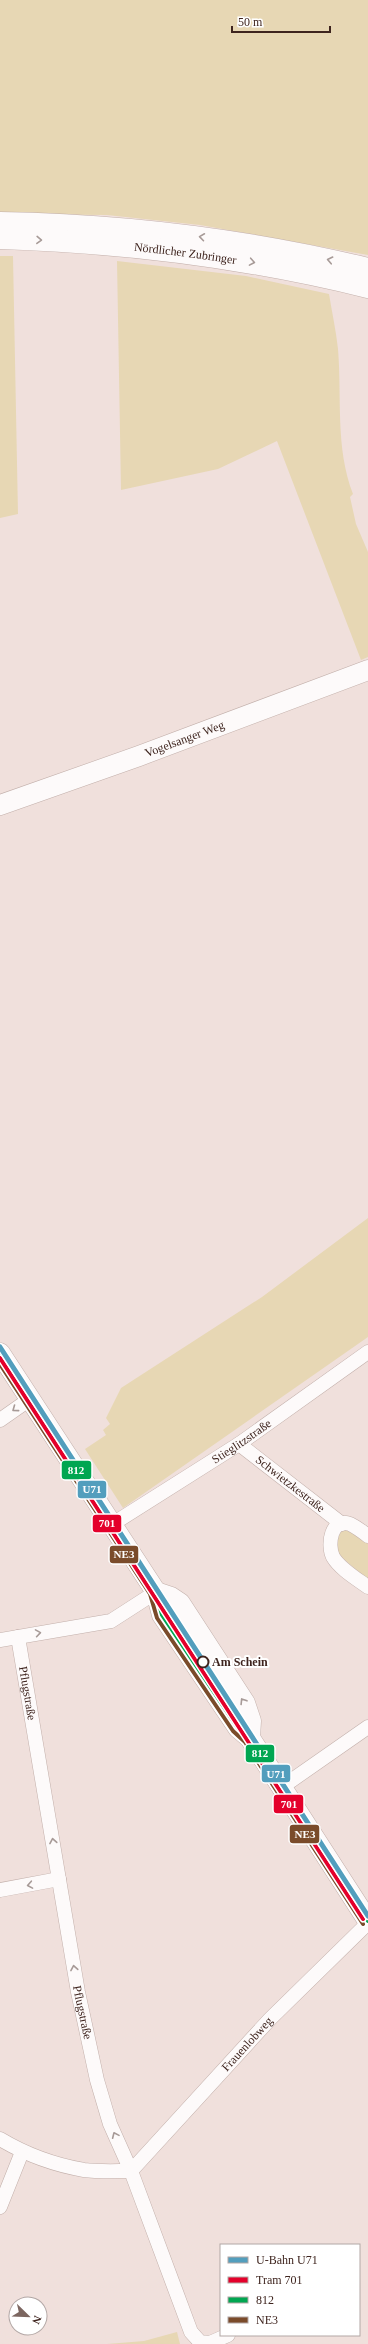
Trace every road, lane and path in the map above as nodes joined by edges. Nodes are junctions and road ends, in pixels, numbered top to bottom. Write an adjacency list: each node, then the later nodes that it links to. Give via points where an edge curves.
1 (0, 223): 3 (main road, Nördlicher Zubringer, one-way to 1, via 293,252 172,233 87,226)
2 (0, 238): 4 (main road, Nördlicher Zubringer, one-way to 4, via 62,240 174,250 291,268)
3 (368, 269)
4 (368, 286)
5 (368, 670): 6 (street, Vogelsanger Weg, via 156,750)
6 (0, 805)
7 (368, 1352): 11 (street, Stieglitzstraße)
8 (0, 1353): 9 (street)
9 (30, 1398): 10 (street, one-way to 10); 13 (street)
10 (0, 1420)
11 (240, 1444): 12 (street, Schwietzkestraße); 13 (street, Stieglitzstraße)
12 (342, 1524): 14 (street, Schwietzkestraße, via 349,1524); 15 (street, via 332,1531 330,1538 333,1557)
13 (111, 1525): 16 (street)
14 (368, 1536)
15 (368, 1587)
16 (156, 1592): 17 (street, one-way to 16, via 111,1621); 20 (street, via 162,1615 238,1728 250,1738)
17 (18, 1636): 18 (street); 21 (street, Pflugstraße, one-way to 17)
18 (0, 1640)
19 (368, 1727): 20 (street)
20 (282, 1787): 23 (street)
21 (59, 1879): 22 (street, one-way to 22); 26 (street, Pflugstraße, one-way to 21, via 110,2124 97,2080 78,1992)
22 (0, 1890)
23 (368, 1922): 26 (street, Frauenlobweg, via 270,2019)
24 (0, 2138): 25 (street)
25 (22, 2152): 26 (street, via 87,2170); 27 (street)
26 (131, 2171): 28 (street, Pflugstraße, via 191,2332 200,2342 210,2343)
27 (0, 2207)
28 (226, 2336)

